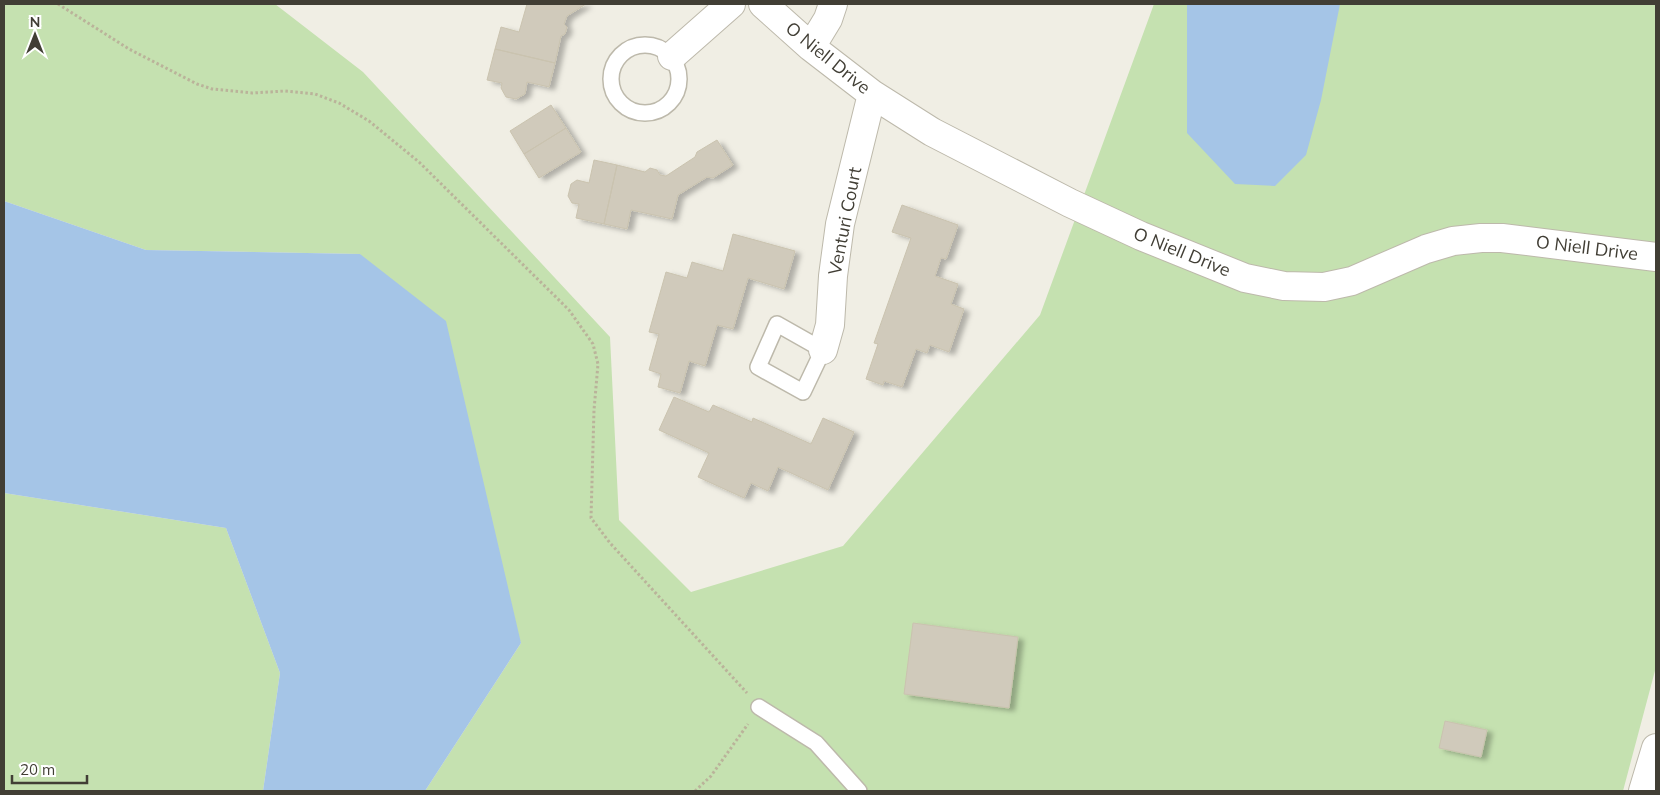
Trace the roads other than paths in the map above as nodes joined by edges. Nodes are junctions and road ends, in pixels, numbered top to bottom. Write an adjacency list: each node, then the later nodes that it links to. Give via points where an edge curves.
1 (731, 4): 5 (street)
2 (763, 4): 4 (street, O Niell Drive)
3 (833, 4): 4 (street)
4 (811, 47): 6 (street, O Niell Drive)
5 (672, 56): 5 (lane, via 660,47 644,44 628,49 613,66 614,94 636,112 647,113 663,108 672,101 680,80 679,68)
6 (872, 94): 7 (street, O Niell Drive, via 939,136 1070,204 1245,278 1284,286 1324,287 1352,281 1426,249 1453,241 1481,238); 8 (street, Venturi Court, via 840,224 830,325)
7 (1656, 257)
8 (823, 350): 8 (lane, Venturi Court, via 803,392 758,367 777,324)
9 (759, 707): 11 (lane, via 816,743)
10 (1656, 748): 12 (street)
11 (859, 791)
12 (1643, 791)

